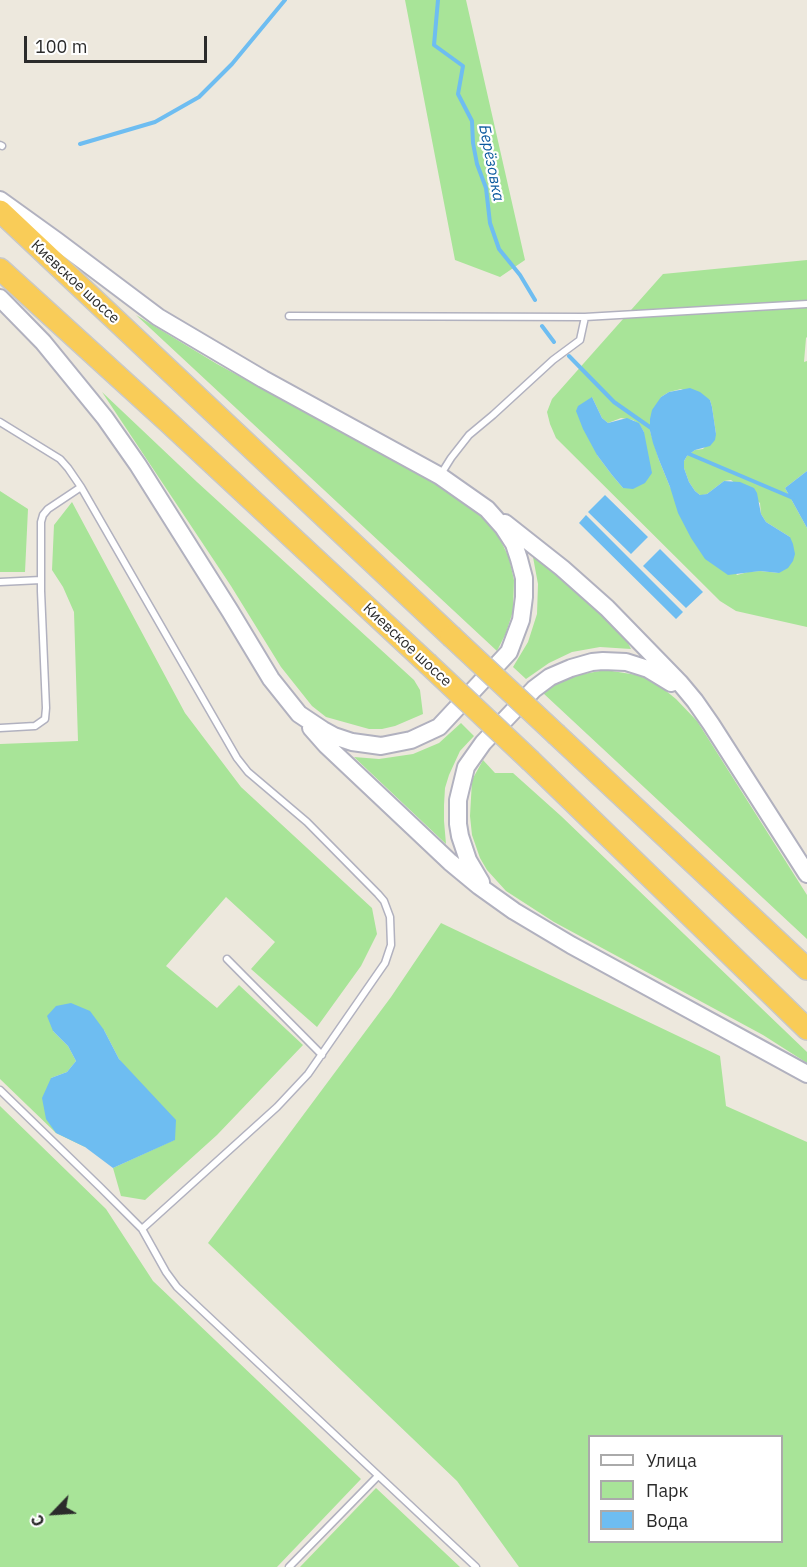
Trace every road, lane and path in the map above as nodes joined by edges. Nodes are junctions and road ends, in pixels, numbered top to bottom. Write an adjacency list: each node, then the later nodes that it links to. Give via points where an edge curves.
1 (0, 200): 9 (street, via 166,322)
2 (0, 211): 20 (highway, Киевское шоссе, bridge)
3 (0, 270): 21 (highway, Киевское шоссе, bridge, via 427,663)
4 (0, 298): 14 (street, via 43,342 105,418 271,679)
5 (807, 303): 7 (lane)
6 (289, 316): 7 (lane)
7 (585, 317): 9 (lane, via 579,340 469,435)
8 (0, 422): 10 (lane, via 60,459)
9 (440, 476): 11 (street)
10 (81, 487): 12 (lane, via 54,503 43,515); 22 (lane, via 237,758 308,822 387,906 392,945 385,963)
11 (486, 508): 14 (street, via 514,544 524,578 521,620 506,656 439,727 402,742 381,746 352,742 334,736); 15 (street, via 607,608 681,683)
12 (41, 580): 13 (lane); 16 (lane, via 46,716 35,726)
13 (0, 582)
14 (299, 714): 18 (street, via 326,745)
15 (711, 724): 17 (street); 18 (street, via 668,681 626,662 603,661 571,668 534,689 477,750 461,782 458,812 464,850 472,869)
16 (0, 728)
17 (807, 874)
18 (494, 897): 23 (street, via 571,945)
19 (227, 959): 22 (lane)
20 (807, 969)
21 (807, 1029)
22 (322, 1055): 25 (lane, via 277,1107)
23 (807, 1074)
24 (0, 1090): 25 (lane)
25 (142, 1229): 26 (lane, via 177,1287)
26 (378, 1476): 27 (lane); 28 (lane)
27 (289, 1567)
28 (476, 1567)

